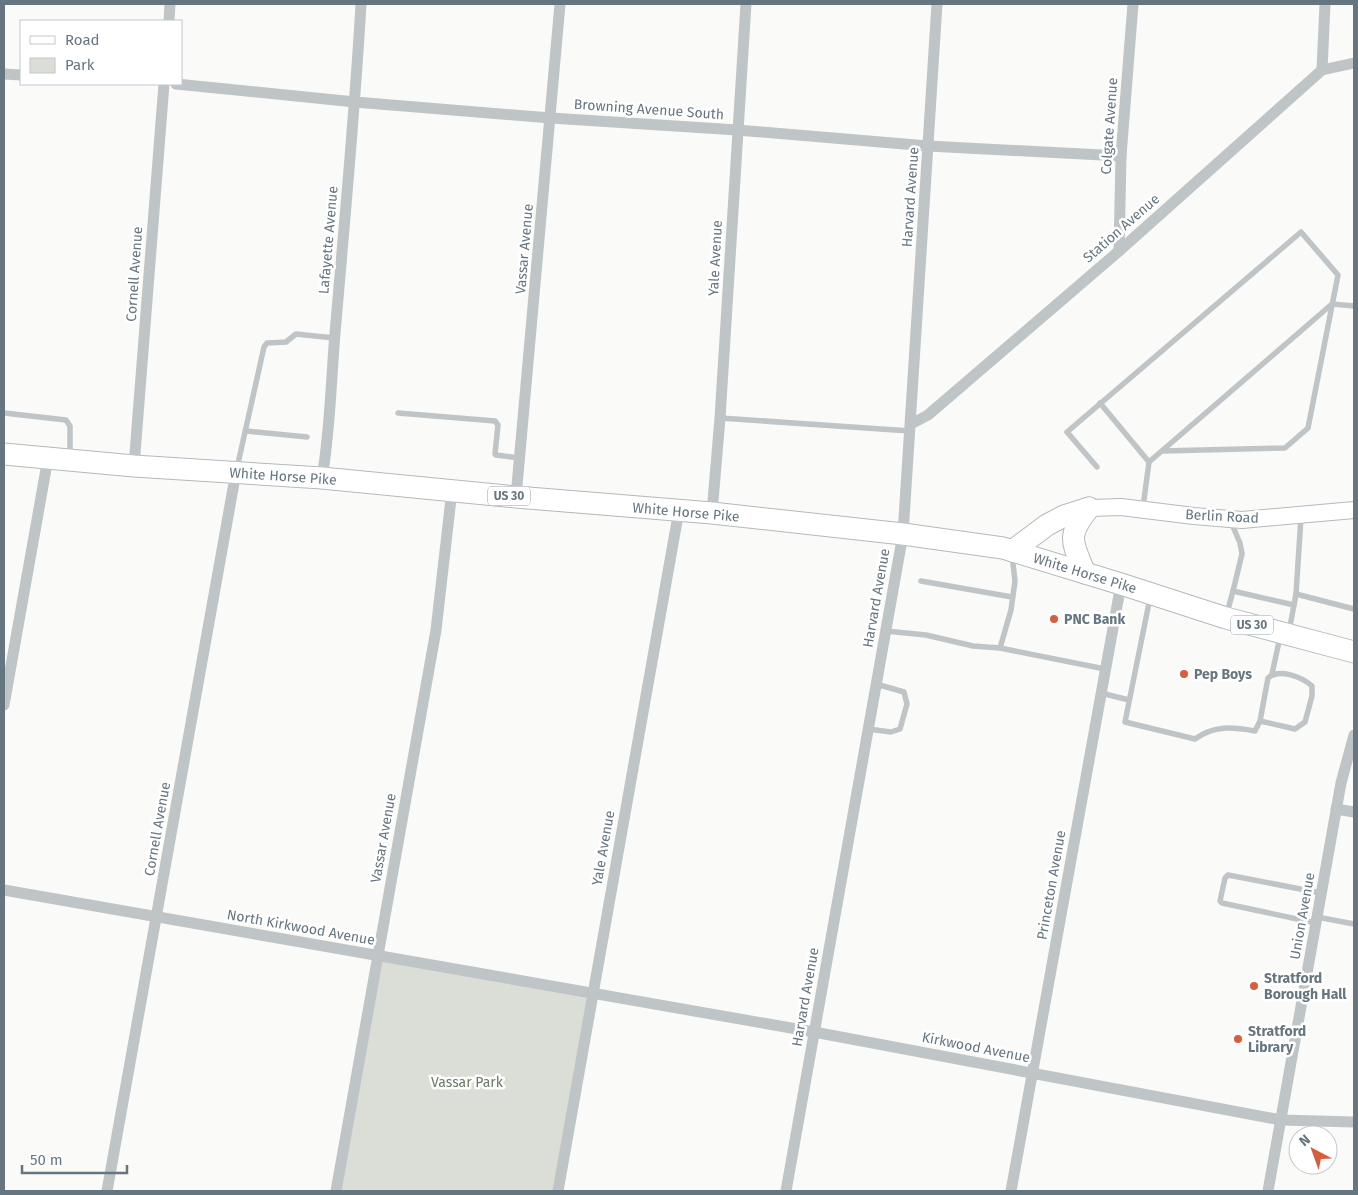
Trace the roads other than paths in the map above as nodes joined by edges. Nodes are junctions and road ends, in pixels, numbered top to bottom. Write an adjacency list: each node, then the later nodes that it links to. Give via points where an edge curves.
1 (170, 4): 8 (street)
2 (362, 4): 15 (street, Lafayette Avenue)
3 (560, 4): 16 (street, Vassar Avenue)
4 (746, 4): 17 (street, Yale Avenue)
5 (937, 4): 18 (street, Harvard Avenue)
6 (1133, 4): 19 (street, Colgate Avenue)
7 (1325, 4): 10 (street)
8 (169, 20)
9 (1354, 63): 10 (street, Station Avenue)
10 (1322, 70): 20 (street, Station Avenue)
11 (4, 74): 12 (street)
12 (20, 75)
13 (164, 85): 37 (street, Cornell Avenue)
14 (182, 85): 15 (street, Browning Avenue South)
15 (355, 102): 16 (street, Browning Avenue South); 23 (street, Lafayette Avenue)
16 (551, 118): 17 (street, Browning Avenue South); 34 (street, Vassar Avenue)
17 (737, 130): 18 (street, Browning Avenue South); 27 (street, Yale Avenue)
18 (928, 146): 19 (street, Browning Avenue South); 28 (street, Harvard Avenue)
19 (1121, 156): 20 (street, Colgate Avenue)
20 (1119, 251): 28 (street, Station Avenue)
21 (1332, 304): 22 (lane); 24 (lane, via 1338,275 1301,232); 31 (lane); 31 (lane, via 1308,428 1285,448)
22 (1354, 306)
23 (334, 338): 29 (lane, via 296,334 286,342 267,343); 40 (street, Lafayette Avenue, via 328,440)
24 (1100, 403): 36 (lane); 38 (lane, via 1067,432)
25 (4, 413): 35 (lane, via 66,420 70,426)
26 (398, 413): 34 (lane, via 495,421 498,425 496,456)
27 (720, 418): 28 (lane); 47 (street, Yale Avenue)
28 (911, 427): 50 (street, Harvard Avenue)
29 (246, 431): 30 (lane); 39 (lane)
30 (307, 437)
31 (1162, 451): 36 (lane)
32 (4, 454): 33 (highway, White Horse Pike / US 30)
33 (48, 458): 35 (highway, White Horse Pike / US 30); 71 (street)
34 (519, 458): 42 (street, Vassar Avenue)
35 (70, 459): 37 (highway, White Horse Pike / US 30)
36 (1149, 462): 45 (lane)
37 (134, 466): 39 (highway, White Horse Pike / US 30)
38 (1097, 467)
39 (236, 472): 40 (highway, White Horse Pike / US 30); 79 (street, Cornell Avenue)
40 (322, 478): 41 (highway, White Horse Pike / US 30)
41 (452, 490): 42 (highway, White Horse Pike / US 30); 82 (street, Vassar Avenue, via 436,630)
42 (516, 497): 44 (highway, White Horse Pike / US 30)
43 (1089, 508): 45 (street, Berlin Road); 51 (highway, via 1064,516); 52 (highway, via 1076,527 1072,540)
44 (678, 510): 47 (highway, White Horse Pike / US 30); 83 (street, Yale Avenue)
45 (1143, 510): 49 (street, Berlin Road)
46 (1354, 510): 48 (street, Berlin Road)
47 (712, 513): 50 (highway, White Horse Pike / US 30)
48 (1301, 515): 49 (street, Berlin Road); 57 (lane)
49 (1230, 519): 55 (lane, via 1242,554)
50 (903, 534): 51 (highway, White Horse Pike / US 30); 62 (street, Harvard Avenue)
51 (1012, 551): 52 (highway, White Horse Pike / US 30); 58 (lane, via 1015,581)
52 (1085, 573): 54 (highway, White Horse Pike / US 30)
53 (922, 581): 58 (lane)
54 (1121, 584): 56 (highway, White Horse Pike / US 30); 66 (street, Princeton Avenue)
55 (1233, 591): 59 (lane); 61 (lane)
56 (1151, 594): 61 (highway, White Horse Pike / US 30); 70 (lane)
57 (1296, 594): 59 (lane); 60 (lane)
58 (1012, 597): 64 (lane)
59 (1294, 605): 63 (lane)
60 (1354, 609)
61 (1226, 618): 63 (highway, White Horse Pike / US 30)
62 (886, 631): 64 (lane); 68 (street, Harvard Avenue)
63 (1285, 634): 65 (highway, White Horse Pike / US 30); 67 (lane)
64 (1000, 648): 66 (lane)
65 (1354, 652)
66 (1105, 669): 69 (street, Princeton Avenue)
67 (1272, 674): 72 (lane, via 1268,678); 72 (lane, via 1306,680 1312,686 1312,696 1305,722 1295,729)
68 (876, 684): 73 (street, Harvard Avenue); 73 (lane, via 904,692 907,704 900,729 891,732)
69 (1101, 693): 70 (lane); 85 (street, Princeton Avenue)
70 (1129, 700): 72 (lane, via 1125,722 1195,739 1208,730 1221,727 1254,731)
71 (4, 705)
72 (1260, 720)
73 (868, 729): 84 (street, Harvard Avenue)
74 (1354, 735): 75 (street, Union Avenue)
75 (1336, 809): 76 (street); 78 (street, Union Avenue)
76 (1354, 812)
77 (4, 890): 79 (street, North Kirkwood Avenue)
78 (1321, 893): 80 (street, Union Avenue); 80 (lane, via 1228,875 1220,901)
79 (156, 917): 82 (street, North Kirkwood Avenue); 88 (street, Cornell Avenue)
80 (1317, 920): 81 (lane); 86 (street, Union Avenue)
81 (1354, 924)
82 (378, 955): 83 (street, North Kirkwood Avenue); 89 (street, Vassar Avenue)
83 (592, 992): 84 (street, Kirkwood Avenue); 90 (street, Yale Avenue)
84 (814, 1032): 85 (street, Kirkwood Avenue); 91 (street, Harvard Avenue)
85 (1032, 1073): 86 (street, Kirkwood Avenue); 92 (street, Princeton Avenue)
86 (1281, 1120): 87 (street, Kirkwood Avenue); 93 (street, Union Avenue)
87 (1354, 1122)
88 (107, 1191)
89 (336, 1191)
90 (558, 1191)
91 (786, 1191)
92 (1012, 1191)
93 (1268, 1191)

